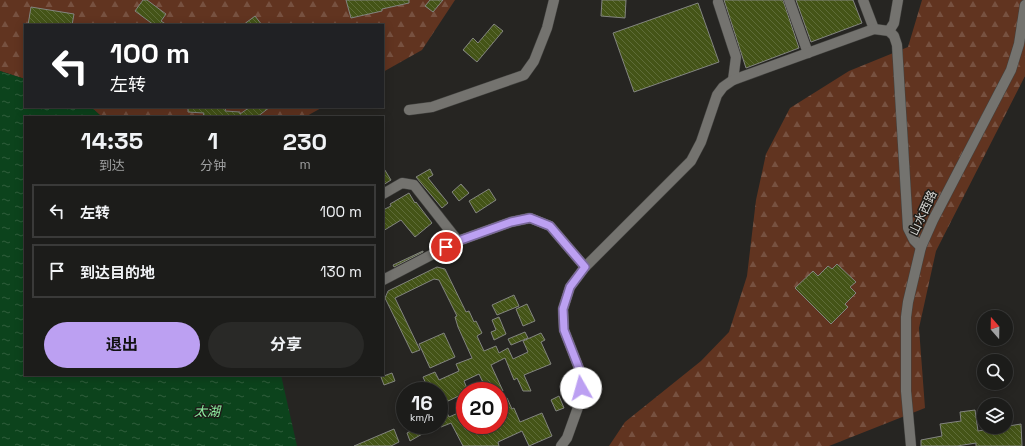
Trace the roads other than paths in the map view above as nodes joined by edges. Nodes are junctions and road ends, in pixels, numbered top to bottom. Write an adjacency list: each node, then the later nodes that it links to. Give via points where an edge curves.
1 (554, 0): 11 (street, via 547,28 534,61 524,75 432,107)
2 (789, 0): 9 (street)
3 (863, 0): 7 (street)
4 (898, 0): 8 (street, via 894,23)
5 (718, 2): 10 (street, via 736,57)
6 (1025, 6): 14 (street, 山水西路, via 1019,44 1011,70)
7 (874, 29): 8 (street); 9 (street)
8 (889, 31): 14 (street, via 897,45 908,228)
9 (808, 53): 10 (street)
10 (733, 80): 15 (street, via 717,95 701,142 691,161)
11 (409, 110)
12 (384, 193): 13 (street, via 402,183 414,185)
13 (458, 241): 15 (street, via 530,218 550,226); 16 (street)
14 (921, 247): 18 (street, 山水西路, via 906,318 906,391)
15 (585, 267): 17 (street, via 570,287 563,309 564,330 582,376 581,399 567,438)
16 (384, 279)
17 (561, 446)
18 (911, 446)

